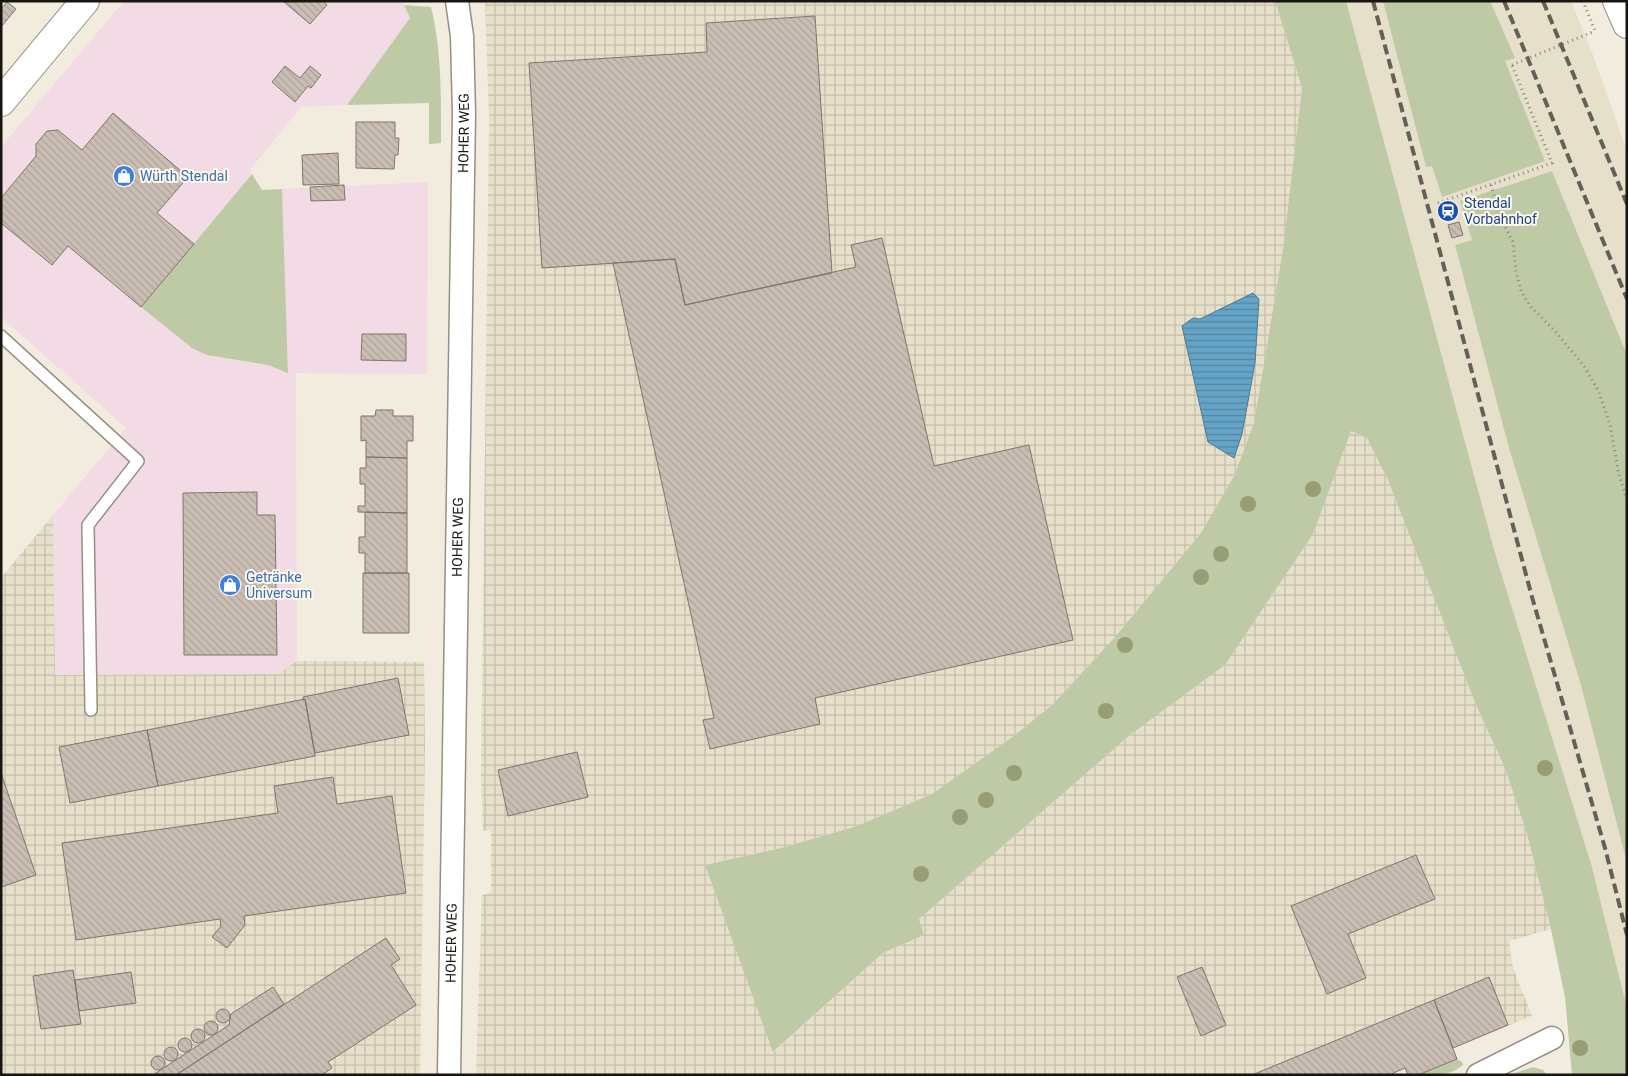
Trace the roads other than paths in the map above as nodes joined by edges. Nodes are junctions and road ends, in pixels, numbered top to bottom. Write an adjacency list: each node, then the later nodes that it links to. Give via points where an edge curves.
1 (85, 1): 5 (main road)
2 (457, 1): 9 (street, HOHER WEG, via 462,36 464,113)
3 (1617, 1): 4 (main road)
4 (1627, 24)
5 (1, 102)
6 (1, 336): 7 (lane, via 138,461 88,525)
7 (91, 710)
8 (1552, 1038): 10 (street)
9 (449, 1075)
10 (1478, 1075)

